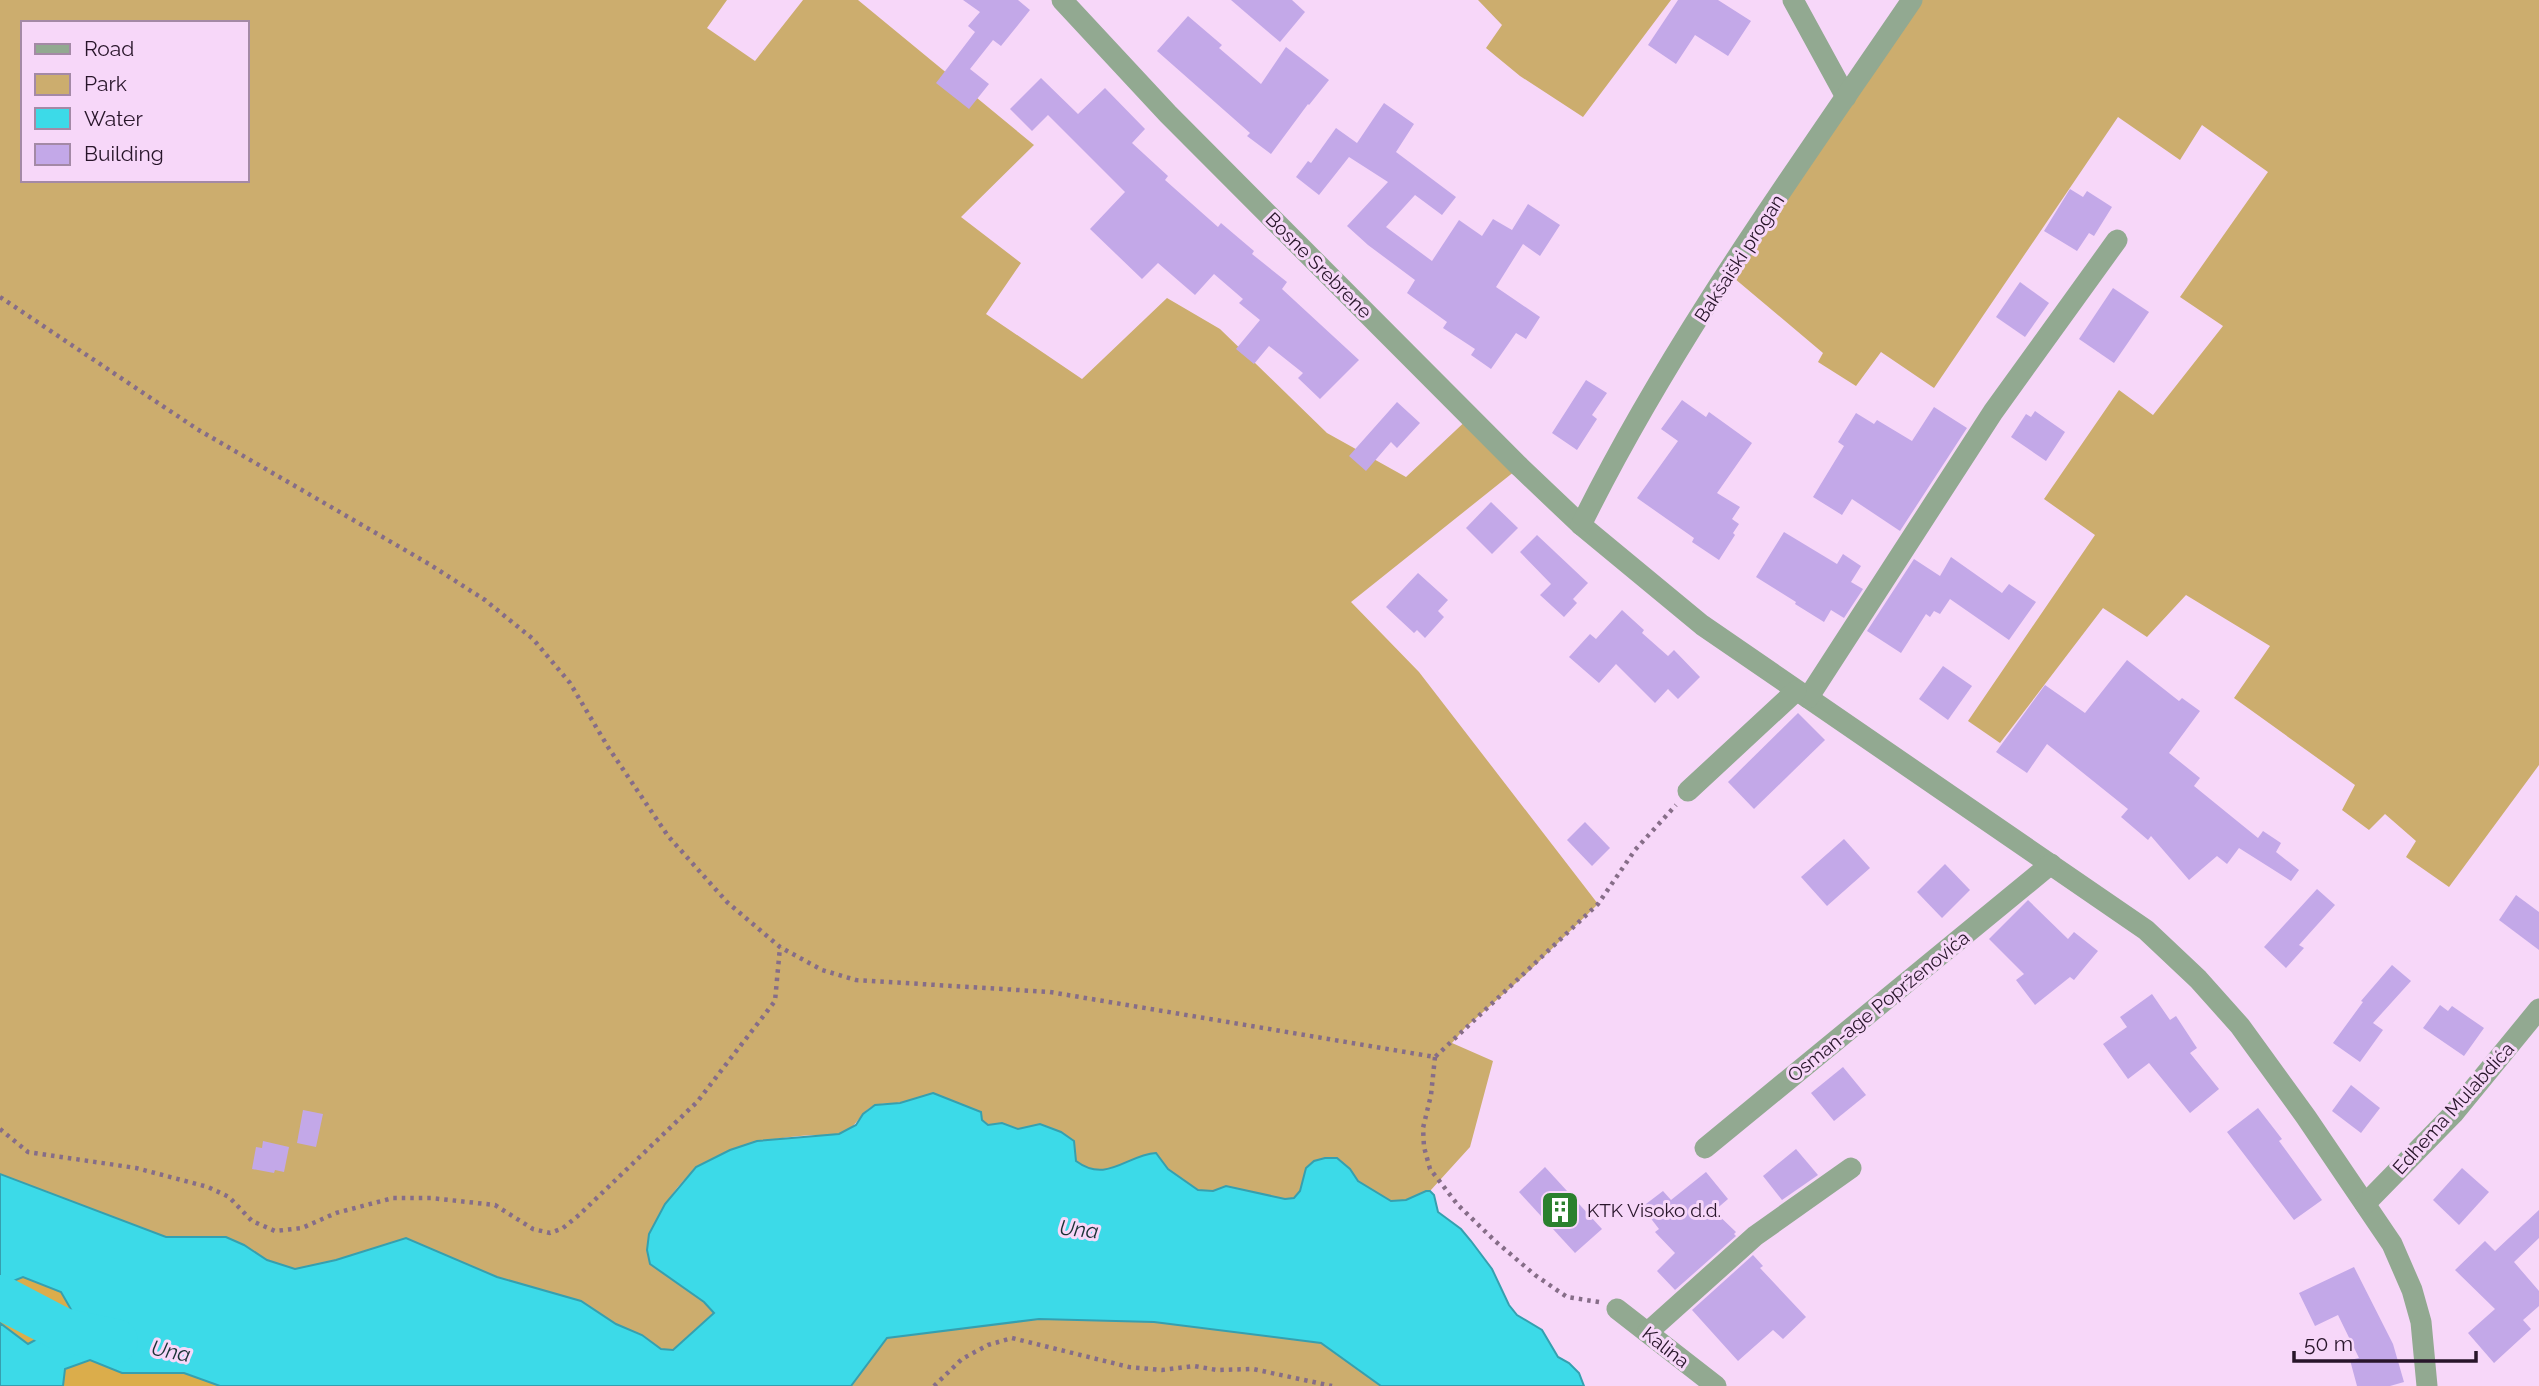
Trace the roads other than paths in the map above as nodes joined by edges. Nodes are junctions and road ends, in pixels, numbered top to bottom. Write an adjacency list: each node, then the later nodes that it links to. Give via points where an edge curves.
1 (1062, 0): 6 (street, Bosne Srebrene, via 1168,114)
2 (1793, 0): 4 (street)
3 (1912, 0): 4 (street, Bakšaiški progan)
4 (1846, 97): 6 (street, Bakšaiški progan, via 1662,377)
5 (2117, 240): 7 (street, via 1993,412)
6 (1581, 525): 7 (street, Bosne Srebrene, via 1702,625)
7 (1802, 694): 8 (street); 9 (street, Bosne Srebrene)
8 (1688, 791)
9 (2051, 864): 11 (street, Osman-age Poprženovića); 13 (street, Bosne Srebrene, via 2146,930 2198,979 2248,1038)
10 (2539, 1009): 13 (street, Edhema Mulabdića, via 2453,1114)
11 (1705, 1148)
12 (1851, 1168): 15 (street, via 1755,1236)
13 (2365, 1204): 17 (street, Bosne Srebrene, via 2392,1244 2412,1290 2421,1322)
14 (1616, 1309): 15 (street, Kalina)
15 (1648, 1332): 16 (street, Kalina)
16 (1716, 1386)
17 (2427, 1386)

